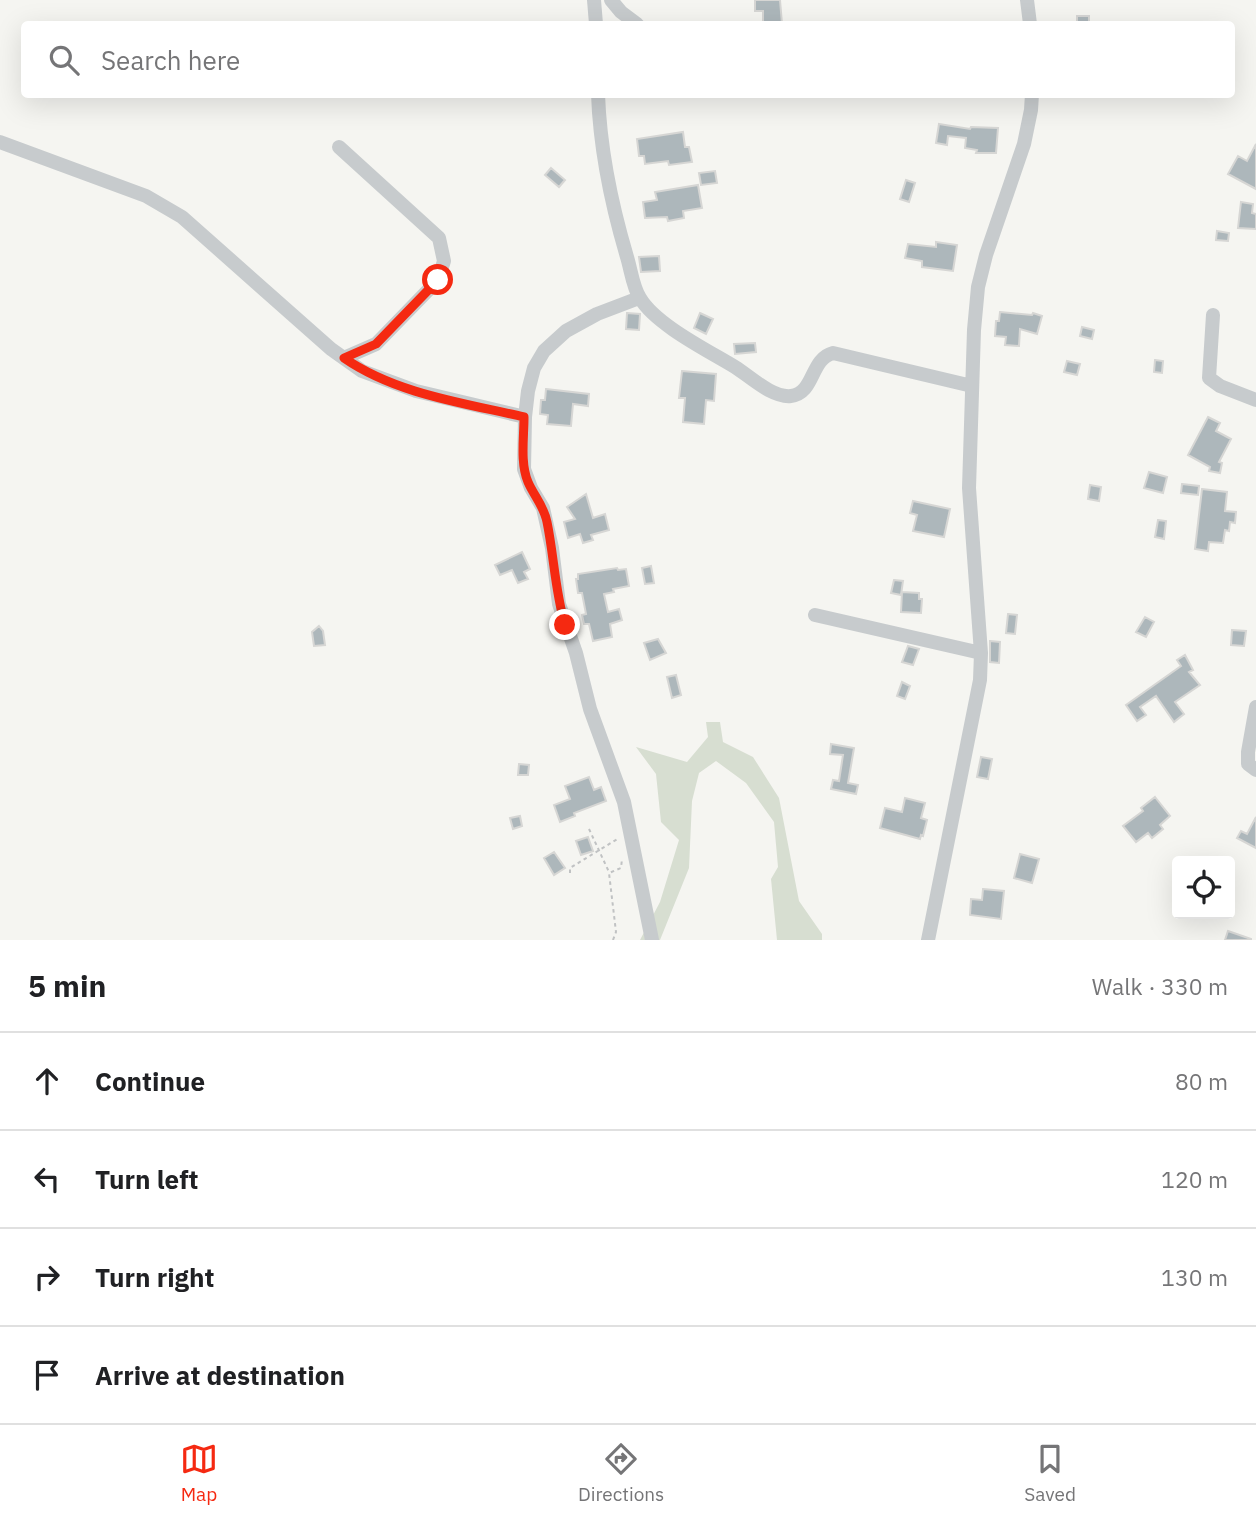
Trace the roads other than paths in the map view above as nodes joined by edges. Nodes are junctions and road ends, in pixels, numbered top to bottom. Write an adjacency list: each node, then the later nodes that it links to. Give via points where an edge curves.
1 (594, 0): 4 (street)
2 (611, 0): 5 (street)
3 (1027, 0): 6 (street)
4 (596, 21)
5 (632, 21)
6 (1030, 21)
7 (598, 98): 11 (street, via 604,171)
8 (1032, 98): 14 (street, via 1024,144 978,287)
9 (0, 142): 13 (street, via 146,196 182,217)
10 (339, 147): 13 (street, via 439,238 444,261 438,280 376,344)
11 (639, 298): 14 (street, via 686,338 783,396 804,391 821,360 834,353); 16 (street, via 597,314 553,340 534,368)
12 (1213, 315): 15 (street, via 1209,378)
13 (344, 358): 16 (street, via 362,371 416,391)
14 (972, 386): 18 (street, via 969,488)
15 (1256, 400)
16 (524, 417): 21 (street, via 524,469 543,508 559,604 624,802)
17 (814, 615): 18 (street)
18 (981, 653): 22 (street, via 978,700)
19 (1256, 707): 20 (street, via 1248,764)
20 (1256, 770)
21 (652, 940)
22 (928, 940)

